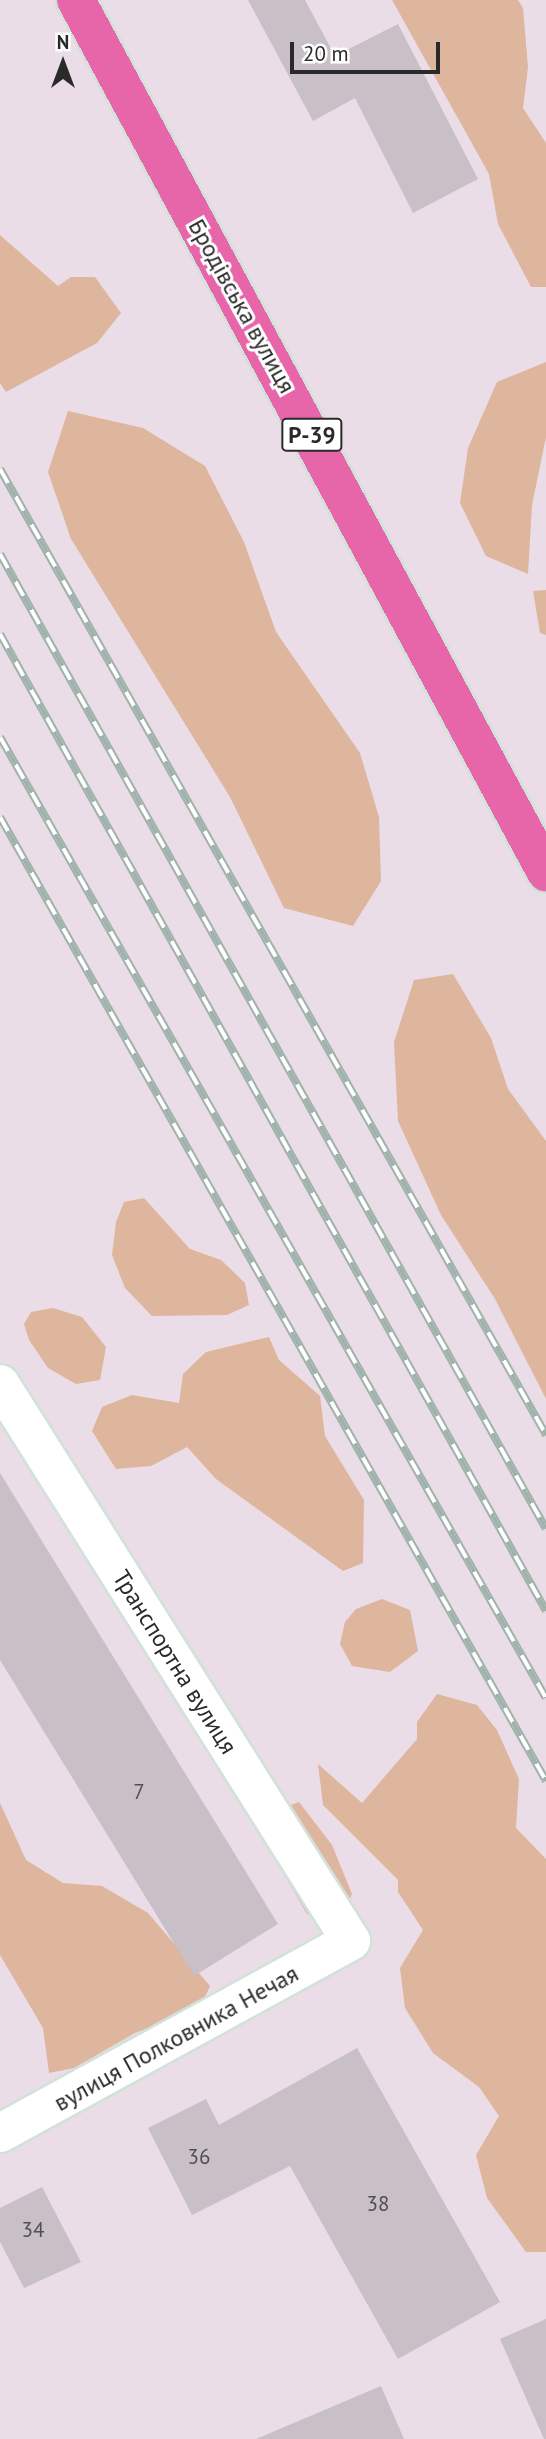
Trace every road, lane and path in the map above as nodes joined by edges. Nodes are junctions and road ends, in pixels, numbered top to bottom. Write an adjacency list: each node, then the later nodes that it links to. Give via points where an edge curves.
1 (76, 0): 2 (main road, Бродівська вулиця / Р-39)
2 (546, 872)
3 (0, 1384): 4 (street, Транспортна вулиця)
4 (351, 1941): 5 (street, вулиця Полковника Нечая)
5 (0, 2133)

